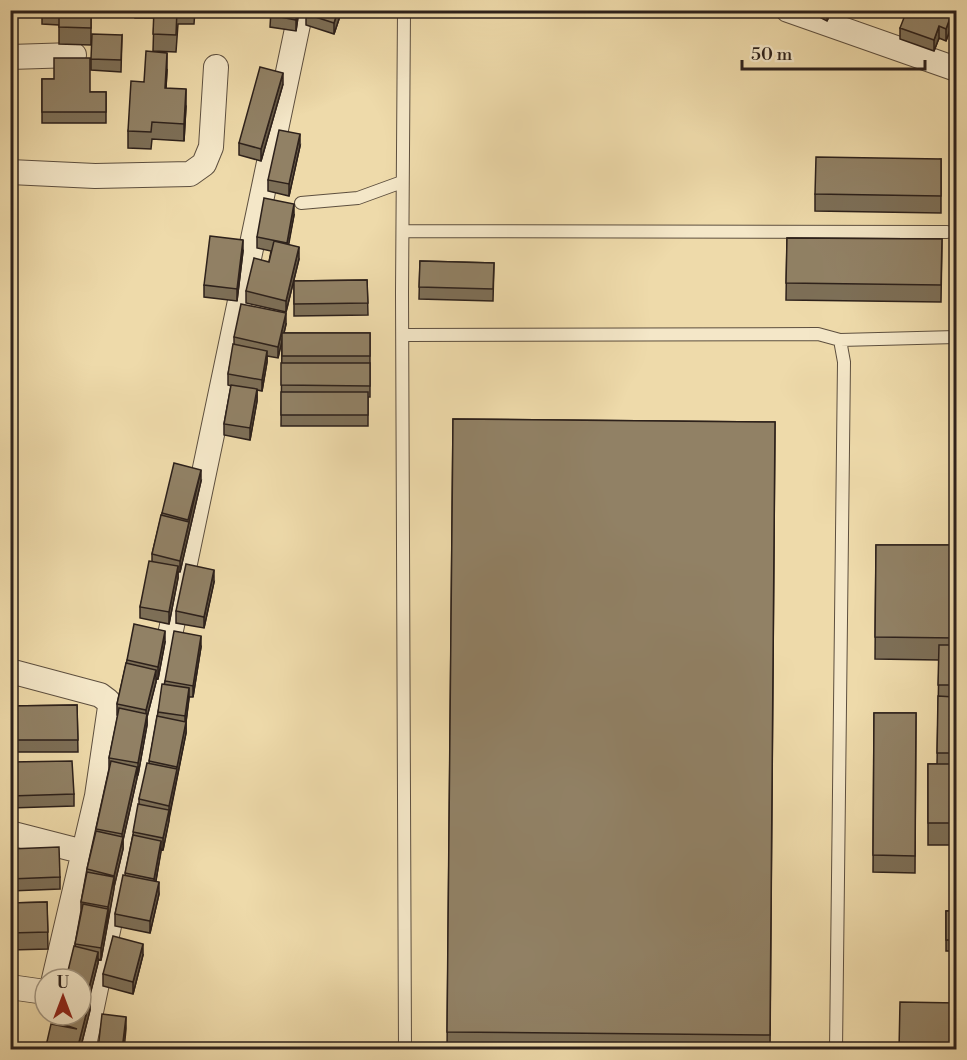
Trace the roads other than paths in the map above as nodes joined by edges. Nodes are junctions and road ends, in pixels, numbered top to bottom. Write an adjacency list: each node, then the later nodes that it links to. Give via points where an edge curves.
1 (302, 10): 22 (street)
2 (404, 10): 9 (lane)
3 (788, 10): 7 (street)
4 (74, 55): 5 (street)
5 (10, 57)
6 (216, 68): 8 (street, via 211,147 204,164 190,174)
7 (957, 69)
8 (10, 172)
9 (402, 182): 10 (lane, via 357,198); 11 (lane)
10 (301, 204)
11 (404, 231): 12 (lane); 13 (lane)
12 (947, 232)
13 (404, 335): 15 (lane, via 818,334); 23 (lane)
14 (957, 337): 15 (lane)
15 (840, 340): 24 (lane, via 844,362)
16 (10, 671): 18 (street, via 108,700 109,727)
17 (10, 832): 18 (street)
18 (84, 852): 19 (street)
19 (57, 967)
20 (10, 987): 21 (street)
21 (33, 990)
22 (83, 1050)
23 (405, 1050)
24 (837, 1050)

